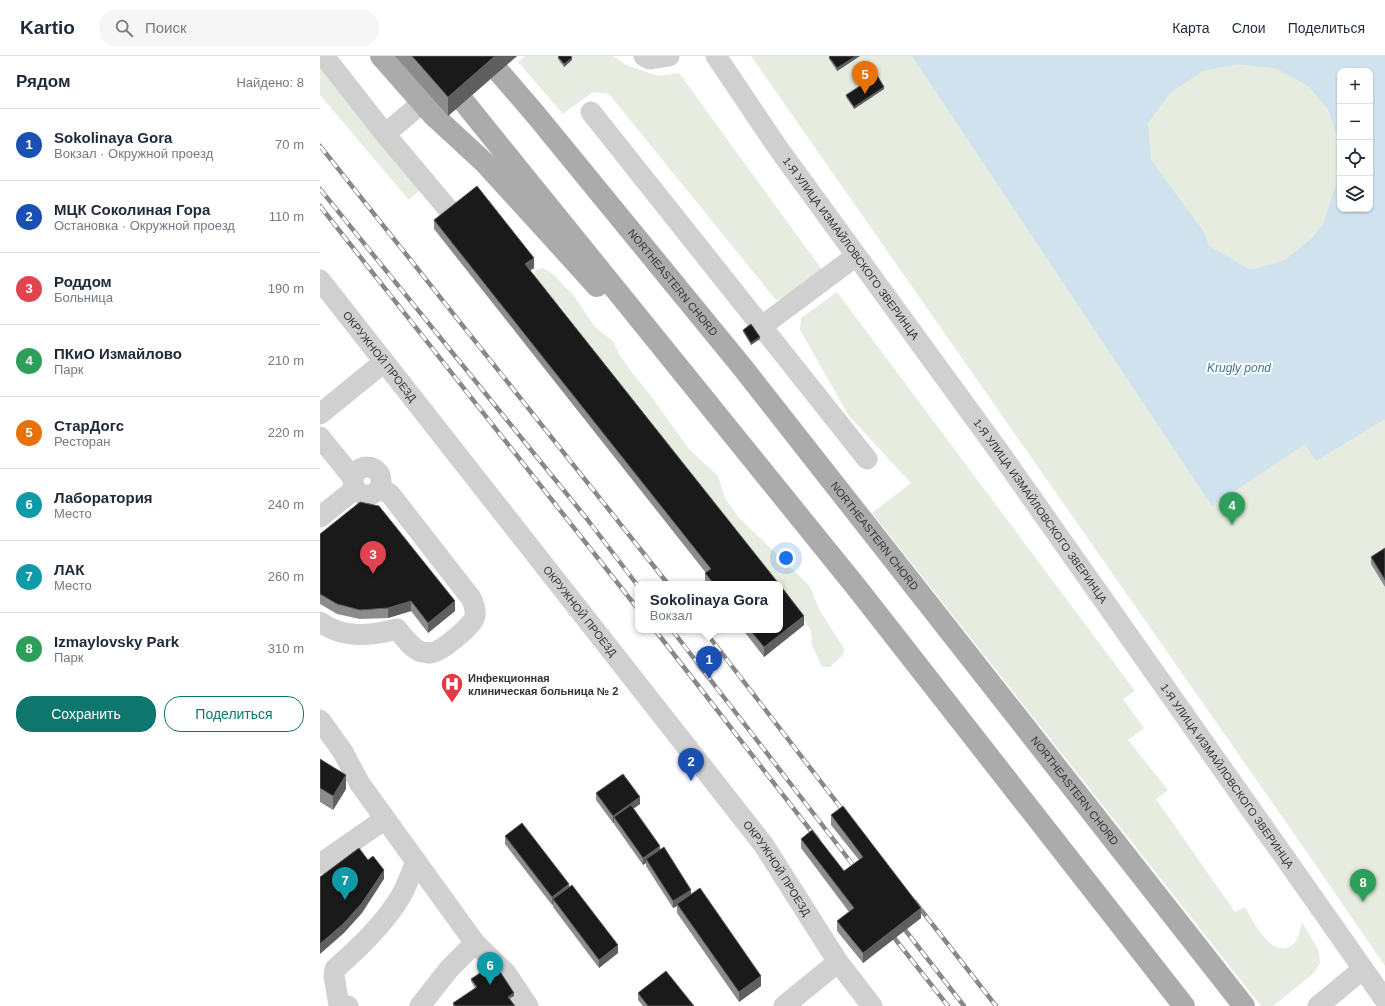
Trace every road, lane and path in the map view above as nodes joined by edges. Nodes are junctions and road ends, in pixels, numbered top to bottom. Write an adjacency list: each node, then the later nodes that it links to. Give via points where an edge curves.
1 (324, 56): 10 (street)
2 (382, 56): 8 (main road)
3 (644, 56): 4 (street, via 650,59)
4 (669, 56)
5 (716, 56): 12 (street, 1-Я УЛИЦА ИЗМАЙЛОВСКОГО ЗВЕРИНЦА)
6 (499, 72): 37 (main road, NORTHEASTERN CHORD, via 748,374)
7 (464, 102): 18 (main road)
8 (422, 103): 10 (street); 18 (main road, via 486,164)
9 (591, 112): 14 (street)
10 (385, 134): 11 (street)
11 (453, 215)
12 (856, 256): 14 (street); 29 (street, 1-Я УЛИЦА ИЗМАЙЛОВСКОГО ЗВЕРИНЦА, via 1005,460)
13 (320, 280): 15 (street, ОКРУЖНОЙ ПРОЕЗД)
14 (762, 326): 19 (street)
15 (384, 362): 16 (street); 28 (street, ОКРУЖНОЙ ПРОЕЗД, via 763,844)
16 (320, 414)
17 (320, 437): 20 (street)
18 (744, 448): 36 (main road)
19 (867, 459)
20 (354, 484): 21 (street); 22 (street, via 364,496 370,496 380,488 390,494 471,598 475,616 471,624 432,653 421,652 412,646 397,629 376,634 353,635 330,629)
21 (320, 517)
22 (320, 622)
23 (320, 720): 24 (street)
24 (385, 819): 25 (street); 26 (street)
25 (416, 862): 27 (street); 31 (street, via 401,895 387,917 336,969 334,976)
26 (320, 864)
27 (475, 943): 32 (street, via 449,969); 33 (street, via 506,973)
28 (838, 962): 34 (street); 35 (street, ОКРУЖНОЙ ПРОЕЗД)
29 (1363, 969): 30 (street, 1-Я УЛИЦА ИЗМАЙЛОВСКОГО ЗВЕРИНЦА); 38 (street)
30 (1385, 1000)
31 (341, 1006)
32 (420, 1006)
33 (528, 1006)
34 (784, 1006)
35 (872, 1006)
36 (1184, 1006)
37 (1244, 1006)
38 (1318, 1006)

